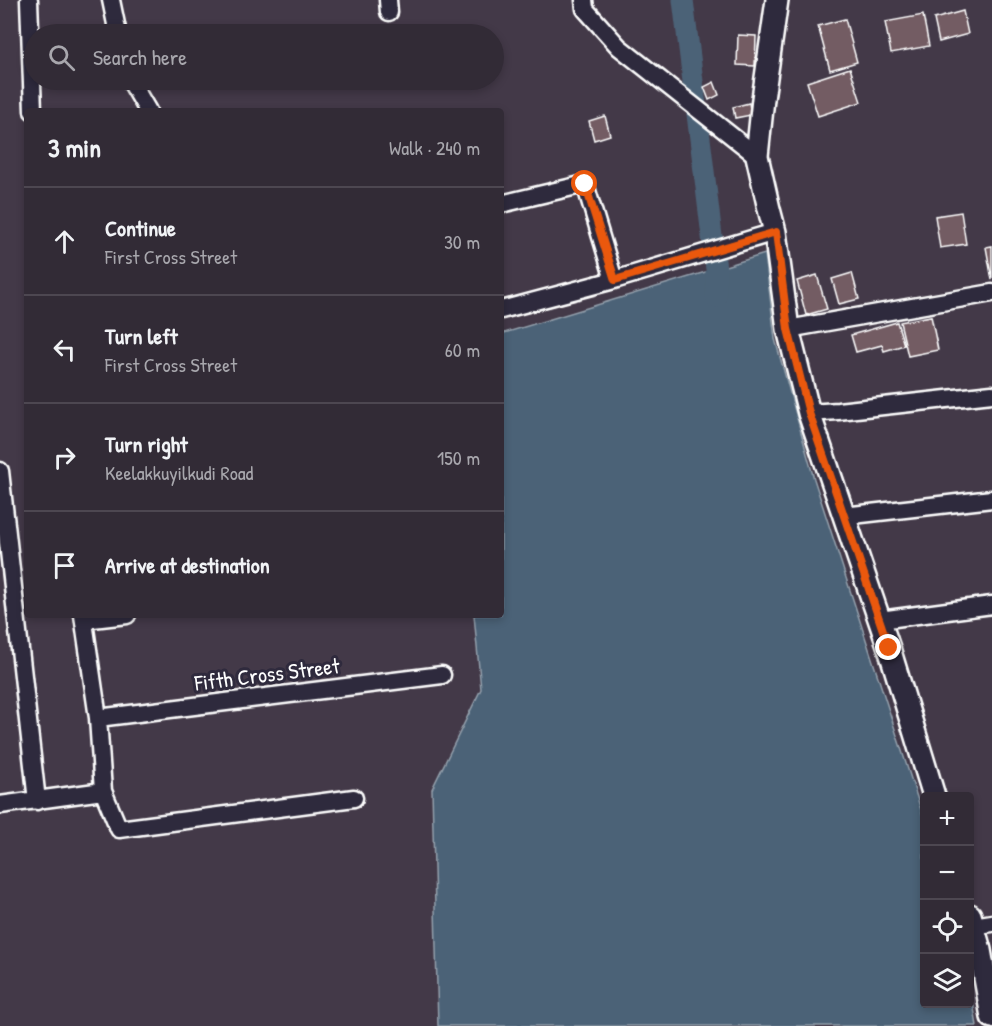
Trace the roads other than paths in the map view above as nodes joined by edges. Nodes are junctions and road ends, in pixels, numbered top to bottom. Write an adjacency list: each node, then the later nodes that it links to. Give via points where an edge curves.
1 (29, 0): 5 (street)
2 (111, 0): 6 (street)
3 (584, 0): 11 (street, via 585,9 619,47)
4 (777, 0): 11 (street)
5 (30, 24)
6 (116, 24)
7 (32, 90): 9 (street)
8 (136, 90): 10 (street)
9 (33, 108)
10 (146, 108)
11 (757, 156): 13 (street)
12 (504, 203): 14 (street, via 585,184)
13 (776, 232): 14 (street); 17 (street)
14 (615, 280): 16 (street)
15 (992, 293): 17 (street)
16 (504, 309)
17 (788, 329): 19 (street)
18 (992, 394): 19 (street)
19 (809, 413): 22 (street)
20 (0, 471): 31 (street)
21 (992, 499): 22 (street)
22 (844, 516): 25 (street)
23 (992, 605): 25 (street)
24 (84, 618): 27 (street)
25 (880, 620): 29 (street)
26 (442, 675): 27 (street, Fifth Cross Street)
27 (98, 718): 28 (street)
28 (103, 791): 30 (street, via 119,829); 31 (street)
29 (933, 792)
30 (354, 798)
31 (37, 801): 32 (street)
32 (0, 805)
33 (978, 921): 34 (street)
34 (992, 1017)

